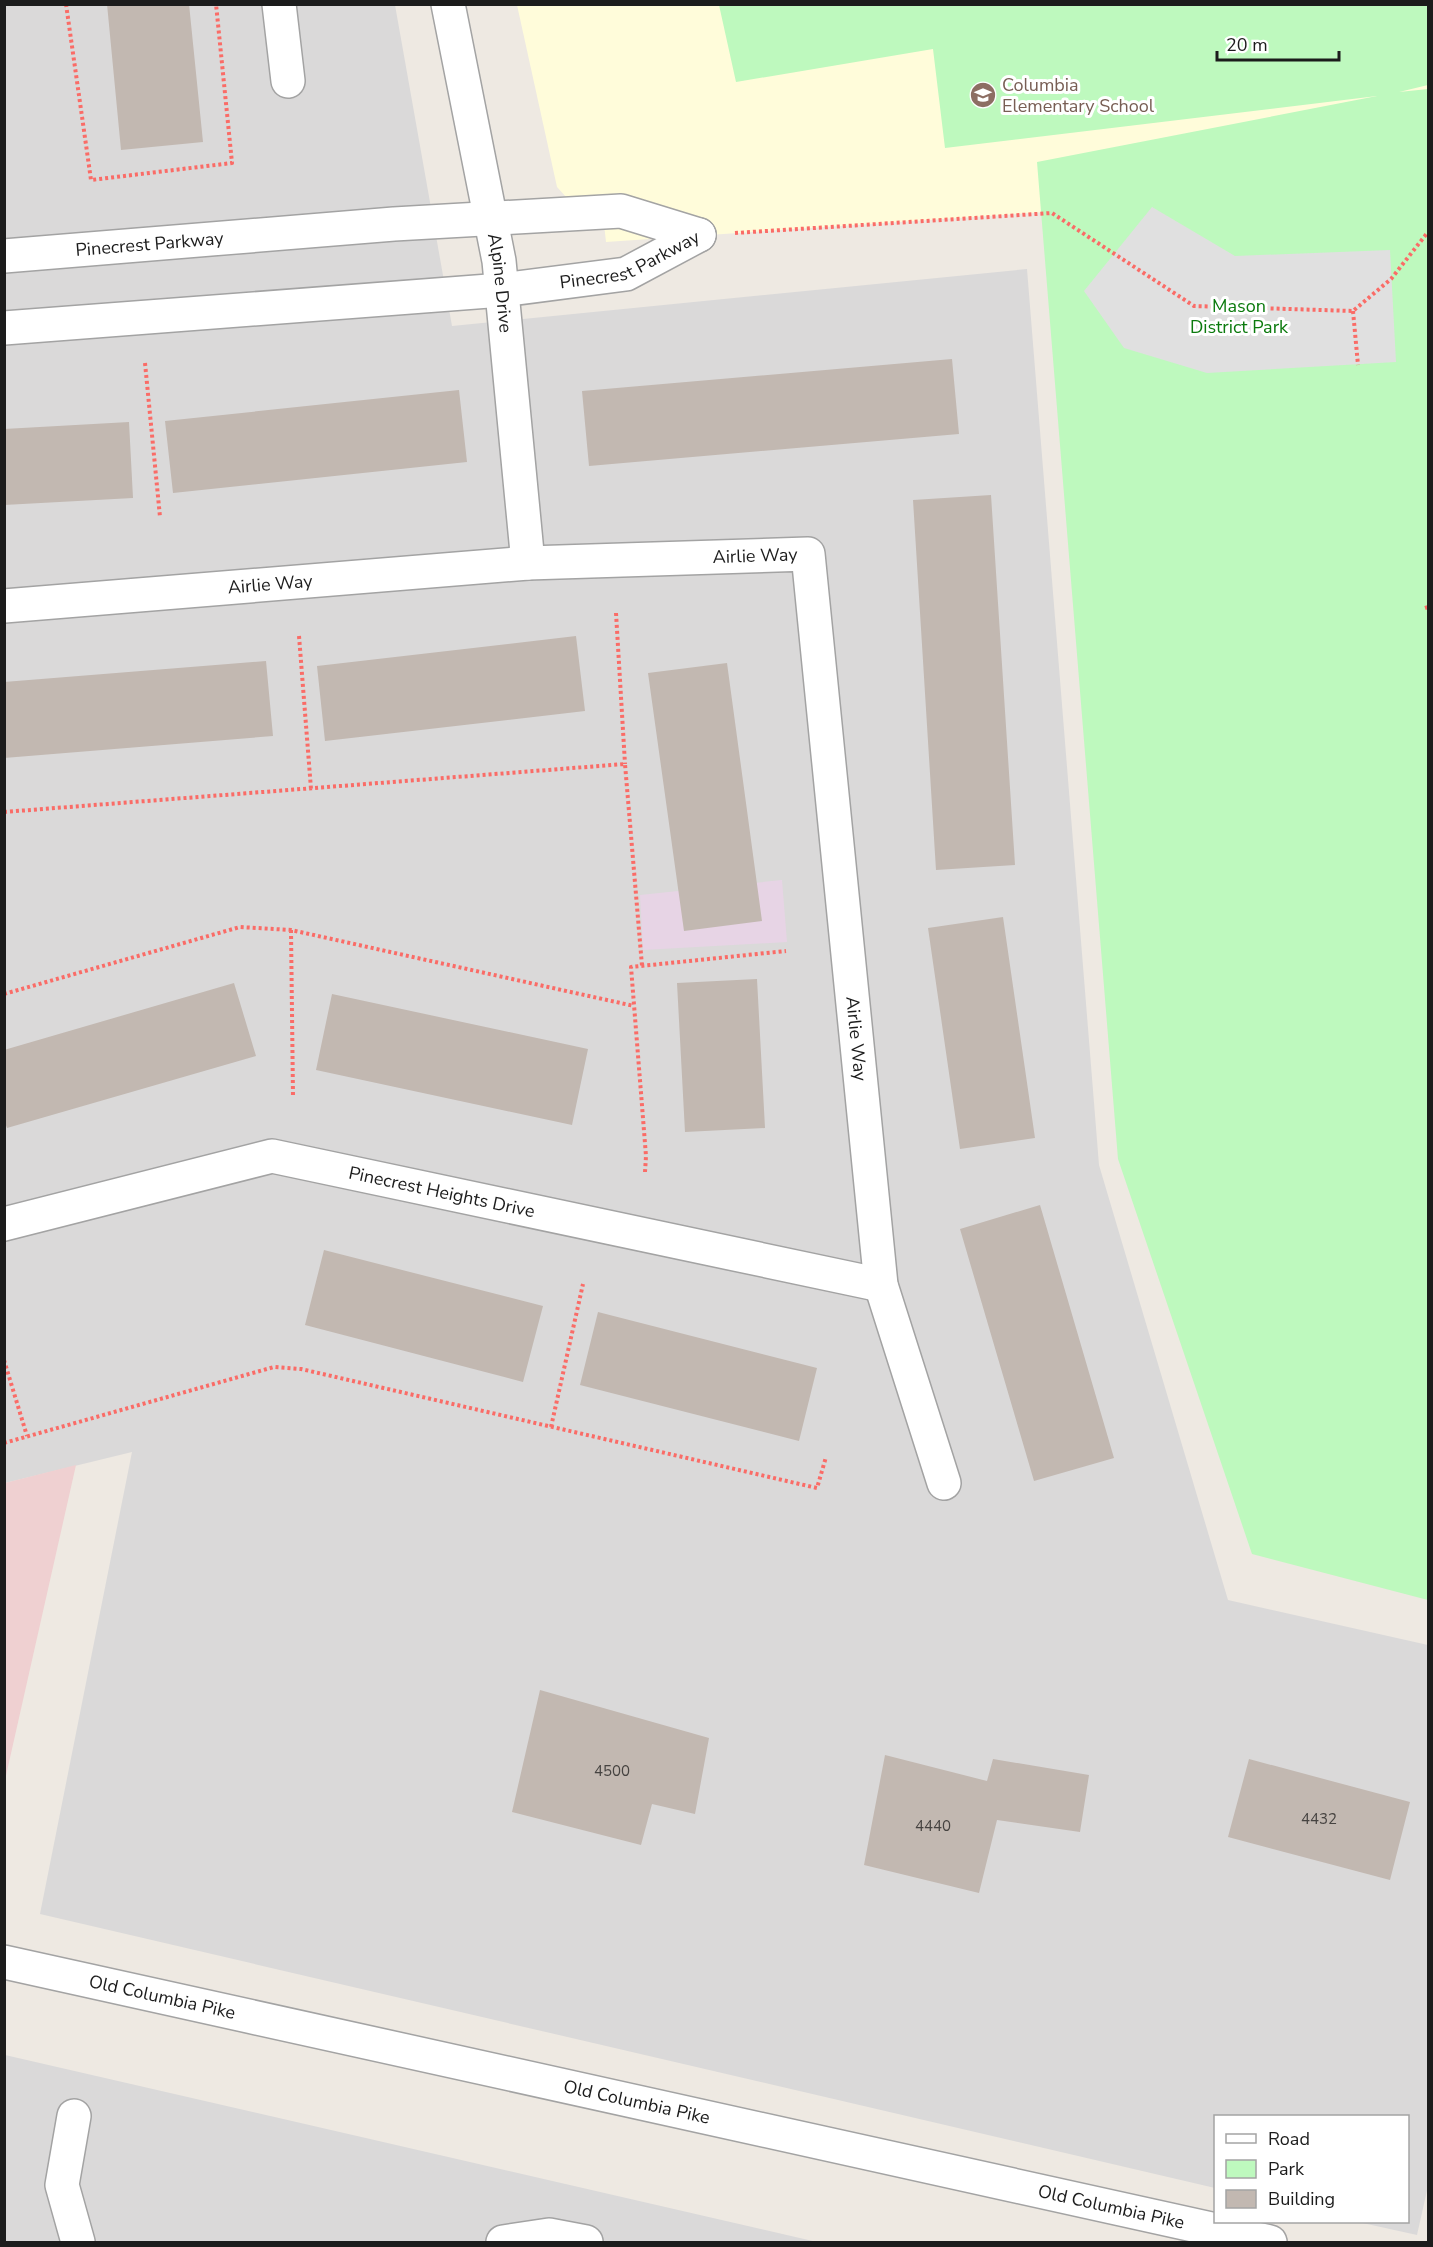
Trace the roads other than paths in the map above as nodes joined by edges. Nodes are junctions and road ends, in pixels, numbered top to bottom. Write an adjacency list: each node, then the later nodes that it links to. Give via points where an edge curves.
1 (279, 4): 3 (street)
2 (448, 4): 4 (street, Alpine Drive)
3 (288, 81)
4 (490, 218): 5 (street, Pinecrest Parkway); 6 (street, Alpine Drive); 6 (street, Pinecrest Parkway, via 621,212 699,235 626,274)
5 (4, 256)
6 (502, 290): 7 (street, Pinecrest Parkway); 8 (street, Alpine Drive)
7 (4, 328)
8 (528, 563): 9 (street, Airlie Way); 11 (street, Airlie Way, via 808,554)
9 (4, 606)
10 (4, 1224): 11 (street, Pinecrest Heights Drive, via 272,1156)
11 (881, 1285): 12 (street)
12 (944, 1483)
13 (4, 1962): 18 (street, Old Columbia Pike)
14 (74, 2116): 15 (street, via 62,2185)
15 (78, 2242)
16 (503, 2242): 17 (street, via 549,2235)
17 (586, 2242)
18 (1270, 2242)

